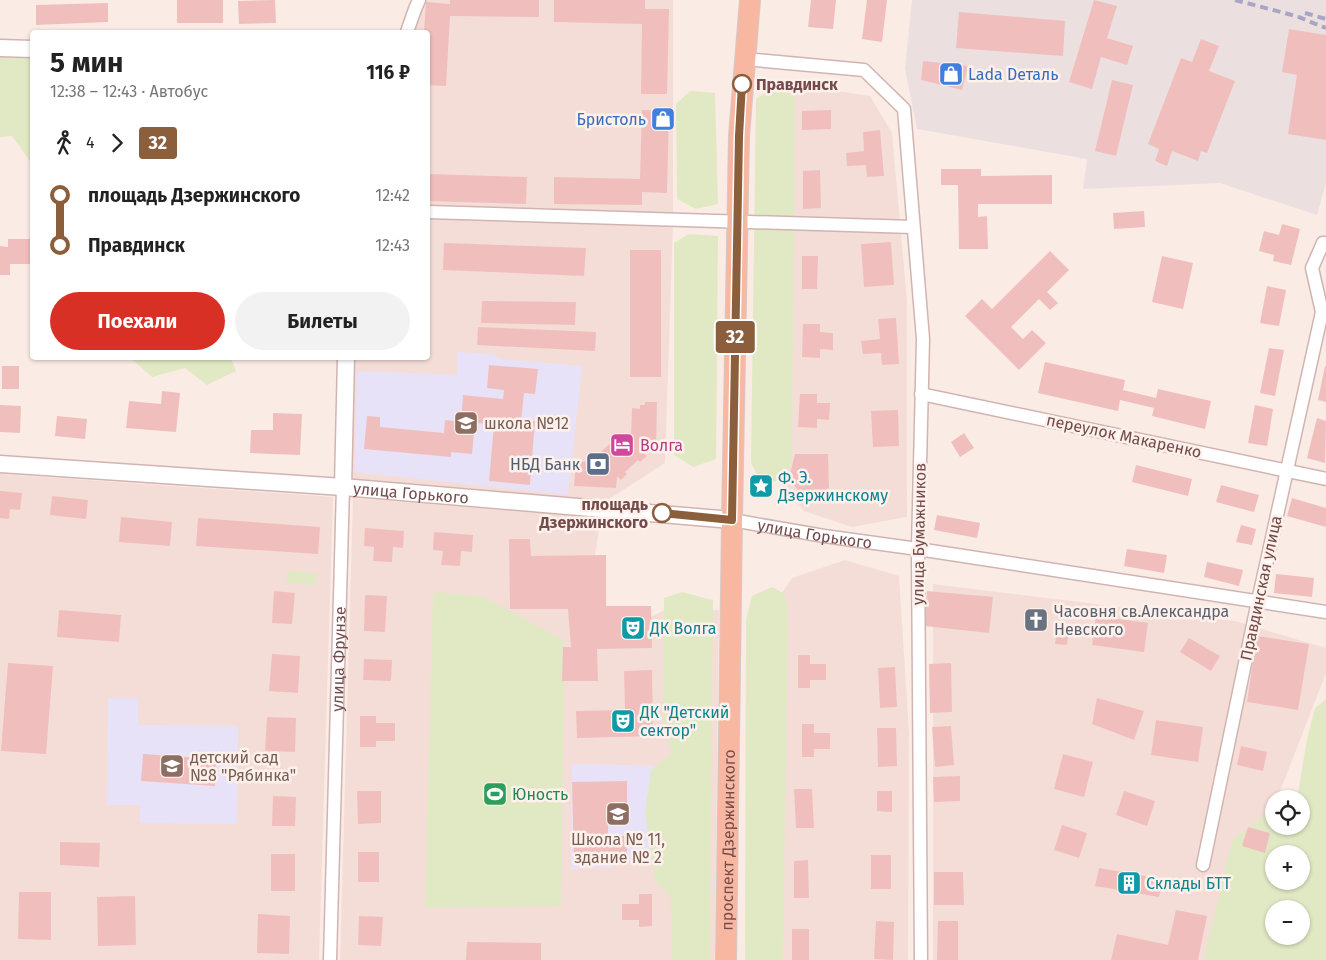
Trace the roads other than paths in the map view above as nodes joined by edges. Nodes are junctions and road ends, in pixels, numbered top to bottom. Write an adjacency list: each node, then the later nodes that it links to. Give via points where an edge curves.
1 (420, 0): 3 (street)
2 (750, 0): 6 (main road, проспект Дзержинского)
3 (408, 30)
4 (0, 48): 5 (street)
5 (30, 49)
6 (744, 59): 8 (main road, проспект Дзержинского); 9 (street, улица Бумажников, via 864,70 904,109)
7 (430, 212): 8 (street)
8 (738, 222): 9 (street); 18 (main road, проспект Дзержинского)
9 (913, 227): 13 (street, улица Бумажников, via 923,339)
10 (1326, 243): 11 (street, Правдинская улица, via 1323,243 1312,268)
11 (1324, 310): 15 (street, Правдинская улица)
12 (346, 360): 17 (street, улица Фрунзе)
13 (921, 394): 15 (street, переулок Макаренко); 19 (street, улица Бумажников)
14 (0, 464): 17 (street, улица Горького)
15 (1287, 470): 16 (street, переулок Макаренко); 20 (street, Правдинская улица)
16 (1326, 479)
17 (343, 487): 18 (street, улица Горького); 23 (street, улица Фрунзе)
18 (732, 520): 19 (street, улица Горького); 24 (main road, проспект Дзержинского)
19 (918, 549): 20 (street, улица Горького); 25 (street, улица Бумажников)
20 (1258, 601): 21 (street, улица Горького); 22 (street, Правдинская улица)
21 (1326, 612)
22 (1203, 866)
23 (330, 960)
24 (726, 960)
25 (921, 960)

